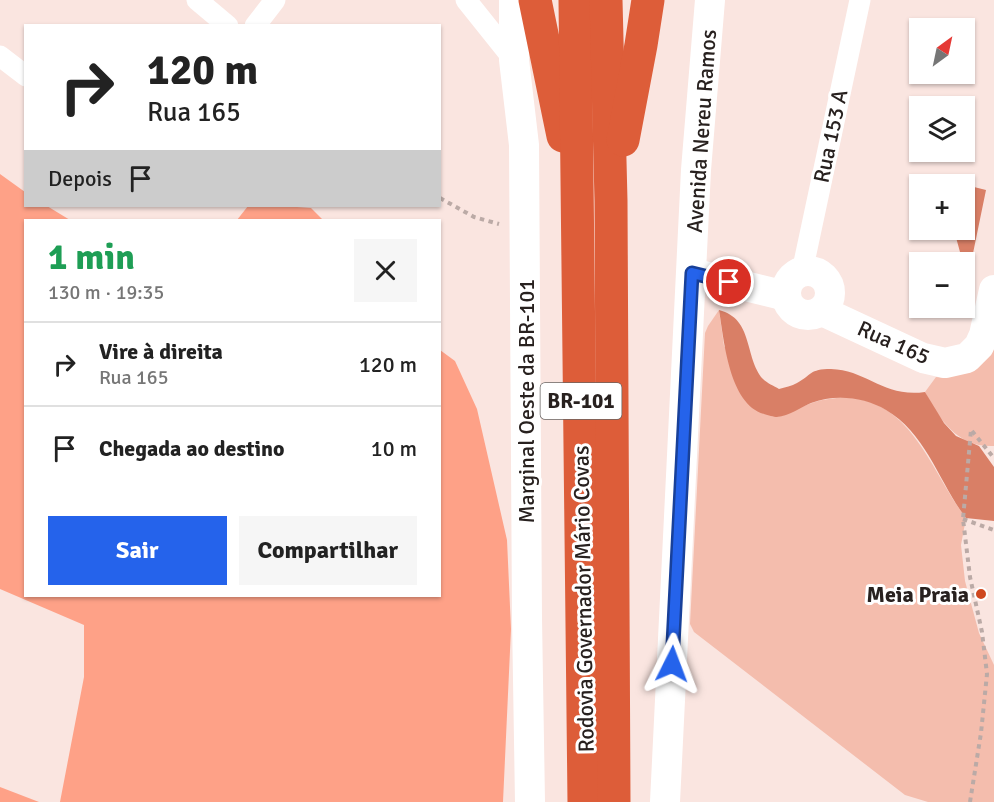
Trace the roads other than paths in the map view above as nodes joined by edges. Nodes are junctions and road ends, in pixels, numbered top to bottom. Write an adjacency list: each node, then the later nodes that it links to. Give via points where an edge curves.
1 (197, 0): 11 (street)
2 (275, 0): 12 (street)
3 (466, 0): 14 (street)
4 (514, 0): 14 (main road, Marginal Oeste da BR-101)
5 (535, 0): 17 (highway)
6 (575, 0): 17 (highway, Rodovia Governador Mário Covas / BR-101)
7 (606, 0): 16 (highway, Rodovia Governador Mário Covas / BR-101)
8 (648, 0): 16 (highway)
9 (711, 0): 18 (main road, Avenida Nereu Ramos, via 696,170)
10 (860, 0): 19 (street, Rua 153 A)
11 (226, 24)
12 (257, 24)
13 (0, 56): 15 (street)
14 (514, 60): 21 (main road, Marginal Oeste da BR-101, via 524,145)
15 (24, 74)
16 (611, 201): 23 (highway, Rodovia Governador Mário Covas / BR-101)
17 (579, 212): 22 (highway, Rodovia Governador Mário Covas / BR-101)
18 (692, 273): 19 (main road); 24 (main road, Avenida Nereu Ramos)
19 (794, 284): 20 (main road, Rua 165, via 789,305 795,312 814,315 822,311 945,363 967,358 979,346)
20 (994, 290)
21 (530, 802)
22 (585, 802)
23 (614, 802)
24 (665, 802)

